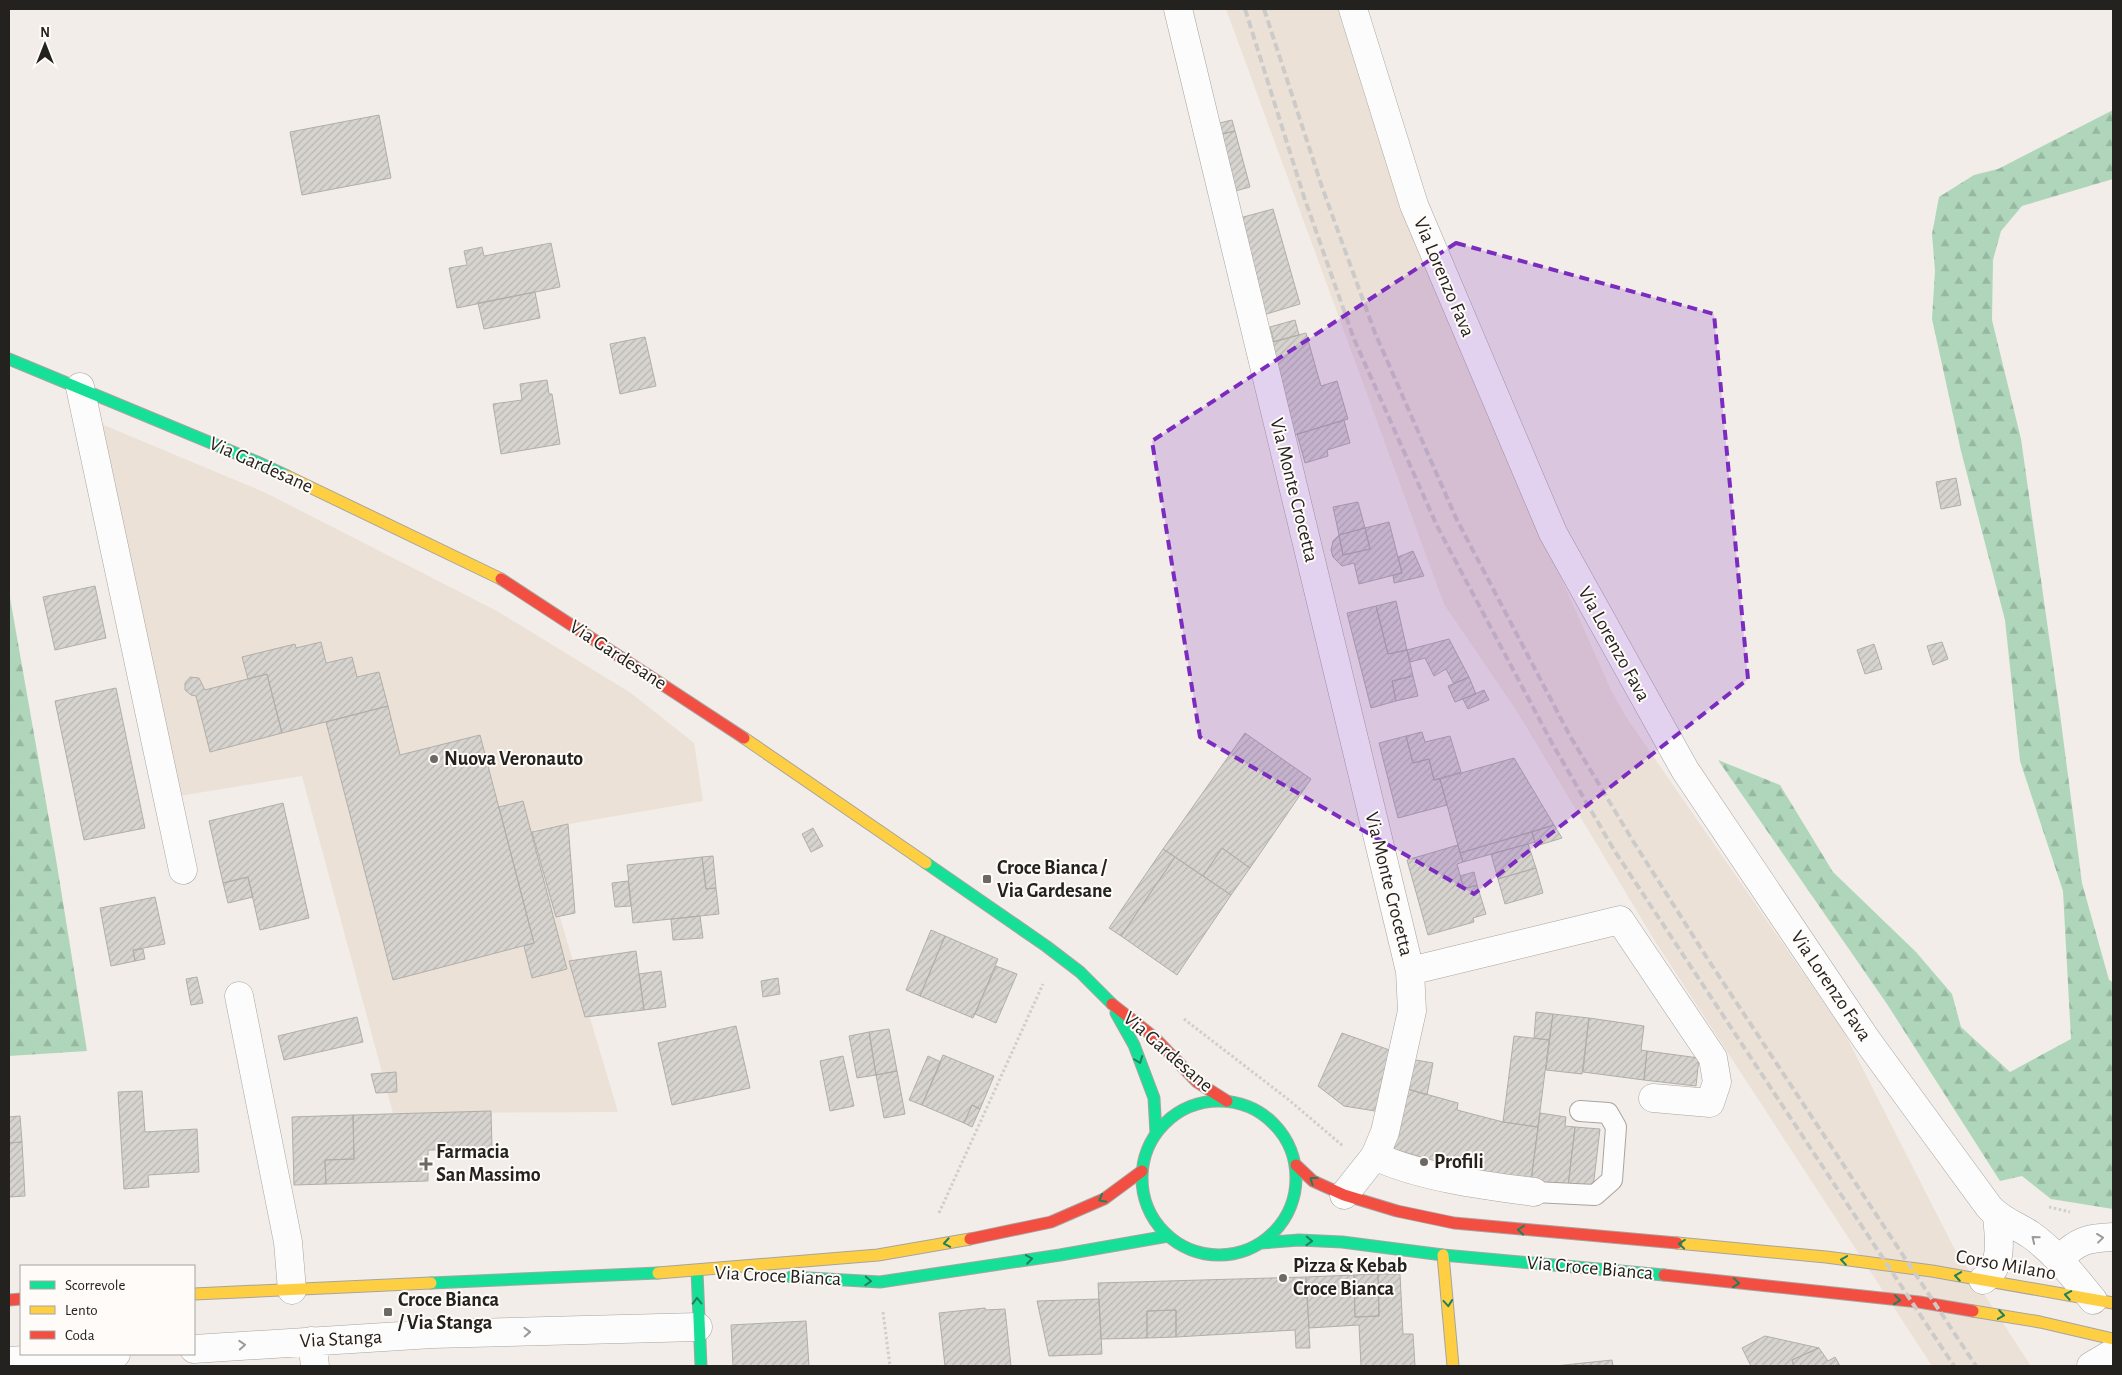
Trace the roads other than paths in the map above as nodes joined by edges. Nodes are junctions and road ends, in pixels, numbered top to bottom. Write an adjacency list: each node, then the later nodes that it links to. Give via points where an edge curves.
1 (1178, 9): 6 (street, Via Monte Crocetta)
2 (1352, 9): 18 (street, Via Lorenzo Fava, via 1414,205 1553,533 1685,770 1866,1039)
3 (9, 359): 4 (main road, Via Gardesane)
4 (80, 387): 5 (street); 8 (main road, Via Gardesane, via 257,462 494,575 722,722 942,873 1080,972)
5 (182, 870)
6 (1410, 971): 9 (street, Via Monte Crocetta, via 1620,920 1713,1058 1717,1082 1710,1103); 13 (street, Via Monte Crocetta, via 1412,1011 1385,1132)
7 (239, 996): 27 (street, via 288,1242)
8 (1109, 1001): 10 (main road, Via Gardesane, via 1154,1037 1197,1082); 12 (main road, Via Gardesane, one-way to 12, via 1134,1045 1154,1098)
9 (1653, 1098)
10 (1227, 1101): 12 (main road, Via Croce Bianca, via 1187,1108); 14 (main road, Via Croce Bianca, via 1265,1115 1280,1129)
11 (1580, 1111): 16 (lane, via 1608,1113 1616,1128 1612,1180 1595,1194)
12 (1156, 1134): 15 (main road, Via Croce Bianca)
13 (1362, 1153): 16 (street, via 1394,1165 1484,1185); 17 (street, Via Monte Crocetta)
14 (1296, 1165): 17 (main road, Via Croce Bianca, one-way to 14, via 1313,1181); 21 (main road, Via Croce Bianca, via 1295,1195 1283,1223)
15 (1142, 1171): 19 (main road, Via Croce Bianca, via 1148,1207); 25 (main road, Via Croce Bianca, one-way to 25, via 1104,1199 1051,1222 999,1234 878,1255)
16 (1534, 1192)
17 (1344, 1194): 24 (main road, Via Croce Bianca, one-way to 17, via 1826,1257 1454,1223 1397,1211)
18 (1997, 1216): 23 (street, Via Lorenzo Fava, one-way to 18, via 2031,1235); 26 (street, Via Lorenzo Fava, via 1998,1262 1992,1274)
19 (1168, 1236): 21 (main road, Via Croce Bianca, via 1197,1252 1214,1255 1246,1250); 25 (main road, Via Croce Bianca, one-way to 19, via 880,1282)
20 (2113, 1237): 23 (street, one-way to 20, via 2074,1244)
21 (1261, 1243): 22 (main road, Via Croce Bianca, one-way to 22, via 1299,1240 1342,1242)
22 (1443, 1255): 31 (main road, Via Croce Bianca, one-way to 31, via 1919,1302 2040,1322); 38 (main road, one-way to 38)
23 (2059, 1259): 29 (street, Via Lorenzo Fava)
24 (1892, 1266): 26 (main road, Corso Milano, one-way to 24)
25 (697, 1271): 27 (main road); 30 (main road, one-way to 25)
26 (1983, 1280): 29 (main road, Corso Milano, one-way to 26)
27 (292, 1290): 28 (main road)
28 (195, 1294)
29 (2103, 1301)
30 (698, 1327): 34 (street, Via Stanga, one-way to 30, via 432,1334); 37 (main road)
31 (2113, 1339)
32 (195, 1349): 34 (street, Via Stanga, one-way to 34)
33 (2113, 1353): 39 (street)
34 (314, 1354)
35 (101, 1355): 36 (street)
36 (9, 1361)
37 (701, 1366)
38 (1453, 1366)
39 (2092, 1366)

